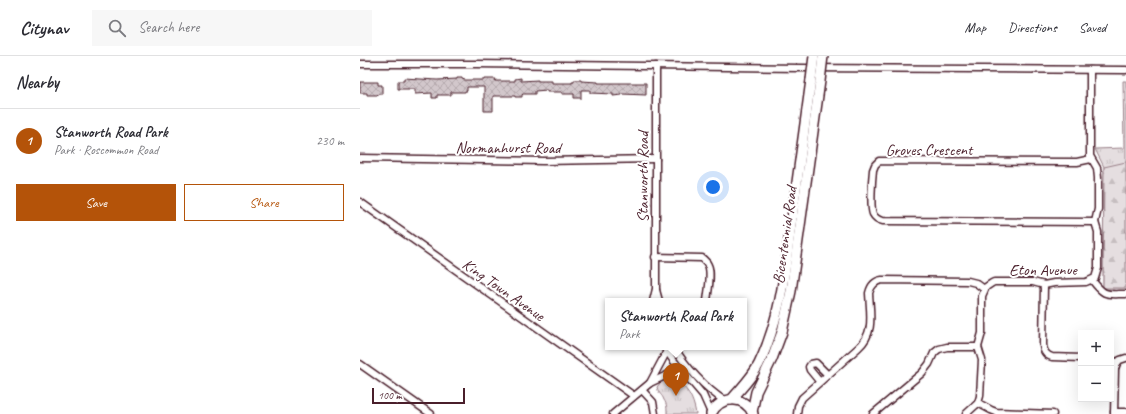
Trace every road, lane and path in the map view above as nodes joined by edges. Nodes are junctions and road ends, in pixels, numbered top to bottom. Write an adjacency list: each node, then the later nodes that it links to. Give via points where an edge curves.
1 (814, 56): 7 (main road, Bicentennial Road, bridge)
2 (823, 56): 7 (main road, Bicentennial Road, bridge)
3 (360, 64): 4 (street)
4 (656, 66): 5 (street); 9 (street, Stanworth Road)
5 (1090, 70): 6 (street); 10 (street, Eton Avenue)
6 (1126, 70)
7 (815, 81): 37 (main road, Bicentennial Road, via 776,321 757,368 745,385); 40 (main road, Bicentennial Road, via 791,290 782,332 756,392)
8 (360, 158): 9 (street, Normanhurst Road, via 543,161)
9 (656, 159): 13 (street, Stanworth Road)
10 (1091, 159): 12 (street, Eton Avenue, via 1097,168 1098,178 1098,210); 12 (street, Groves Crescent, via 1077,162 882,161 875,165 873,170 872,210 877,219 883,221)
11 (361, 205): 36 (street, King Town Avenue)
12 (1095, 222): 14 (street, Eton Avenue, via 1098,232 1098,268)
13 (655, 257): 16 (street, Stanworth Road); 21 (street, via 702,258 709,270)
14 (1092, 280): 15 (street, Eton Avenue); 18 (street, via 1104,293)
15 (1044, 285): 17 (street, Eton Avenue, via 1033,282 994,282); 26 (street, via 1044,351 1052,357)
16 (656, 289): 19 (street, Stanworth Road); 20 (street, Stanworth Road)
17 (984, 289): 22 (street, via 982,333); 31 (street, via 968,281 878,281 870,288 870,327 866,339)
18 (1126, 294)
19 (654, 298)
20 (658, 298)
21 (707, 298)
22 (978, 347): 38 (street, via 982,360); 47 (street, via 939,348 922,373)
23 (666, 350): 34 (street)
24 (667, 350): 32 (street)
25 (676, 350): 37 (street, via 714,394)
26 (1078, 358)
27 (1126, 358): 29 (street)
28 (1114, 361): 29 (street)
29 (1117, 363): 41 (street)
30 (360, 364): 42 (street)
31 (827, 374): 33 (street); 33 (street, via 816,363 811,364 810,370)
32 (687, 376): 34 (street, via 667,375); 45 (street, via 703,395)
33 (819, 382): 46 (street, via 802,398)
34 (650, 383): 35 (street)
35 (642, 390): 36 (street); 44 (street, via 653,402)
36 (634, 396): 43 (street)
37 (728, 400): 40 (main road, via 744,403); 45 (main road, Bicentennial Road, via 714,408)
38 (978, 403): 48 (street); 49 (street, via 996,412)
39 (1126, 412): 41 (street)
40 (753, 413)
41 (1114, 413)
42 (431, 414)
43 (613, 414)
44 (655, 414)
45 (711, 414)
46 (797, 414)
47 (873, 414)
48 (966, 414)
49 (1053, 414)

